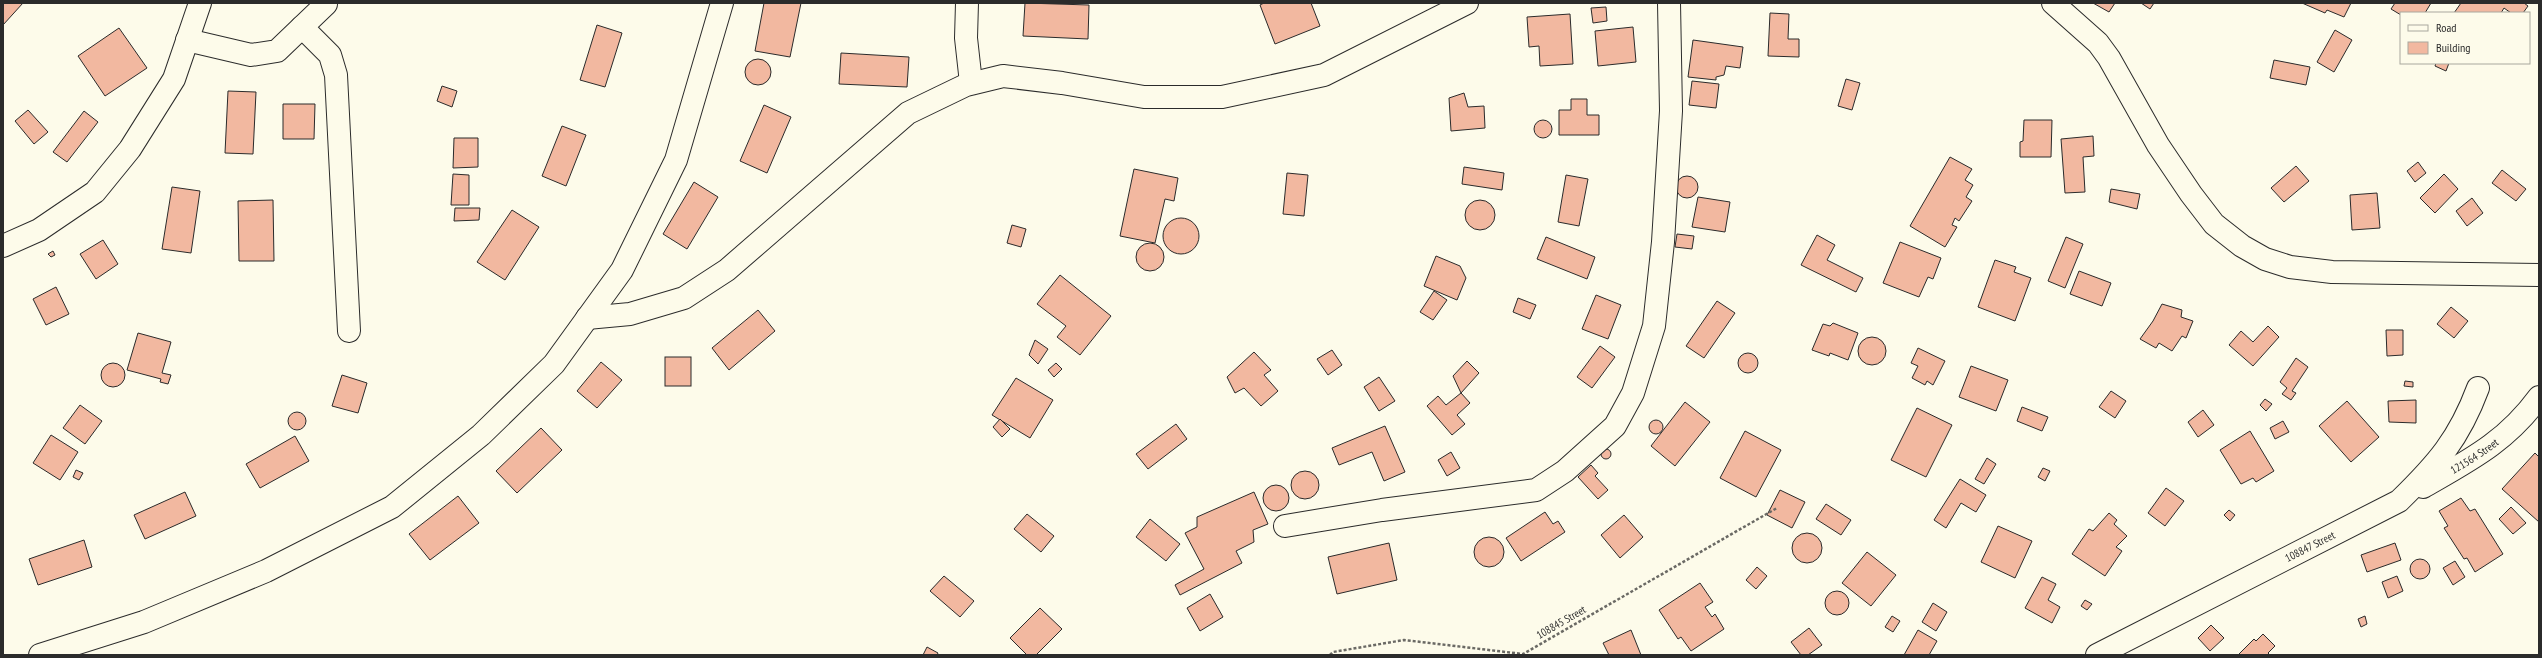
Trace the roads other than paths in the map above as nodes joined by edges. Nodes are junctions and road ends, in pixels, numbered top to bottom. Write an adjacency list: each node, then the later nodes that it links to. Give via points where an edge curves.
1 (200, 3): 9 (street)
2 (722, 3): 13 (street, via 676,160 622,270)
3 (968, 3): 10 (street, via 966,38)
4 (1467, 3): 10 (street, via 1324,75 1222,97 1144,97 1062,82 1003,76)
5 (1669, 3): 18 (street, via 1671,112 1663,242 1654,326 1633,392 1615,426 1565,471 1536,490 1382,510)
6 (2053, 3): 12 (street, via 2098,43 2109,58 2158,145 2214,224 2242,246 2265,259 2290,267 2332,272)
7 (326, 4): 8 (street)
8 (302, 27): 9 (street, via 277,51 251,55); 14 (street, via 330,55 336,75)
9 (187, 40): 11 (street, via 174,79 130,149 95,192 39,230)
10 (971, 83): 13 (street, via 908,113 727,270 684,298 630,314)
11 (3, 246)
12 (2539, 275)
13 (587, 318): 19 (street, via 554,364 481,435 392,507 266,572 144,622)
14 (349, 331)
15 (2478, 388): 17 (street, 108847 Street, via 2468,413 2434,466)
16 (2539, 397): 17 (street, 121564 Street, via 2516,426 2477,457)
17 (2399, 501): 20 (street, 108847 Street)
18 (1285, 526)
19 (40, 655)
20 (2097, 655)

